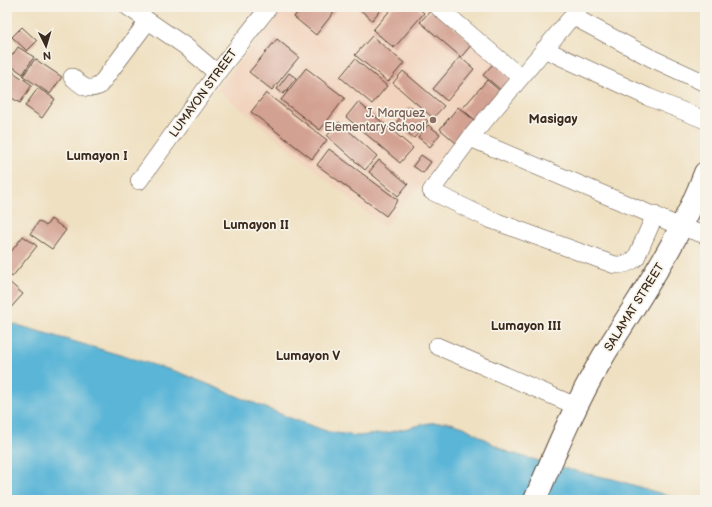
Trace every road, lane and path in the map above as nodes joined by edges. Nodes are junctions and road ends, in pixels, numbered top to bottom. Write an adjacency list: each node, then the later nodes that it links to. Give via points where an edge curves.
1 (128, 7): 5 (street)
2 (269, 7): 7 (street, LUMAYON STREET)
3 (438, 7): 9 (street)
4 (576, 12): 6 (street); 10 (street, via 651,58)
5 (148, 21): 7 (street, via 185,46); 8 (street, via 99,86 86,88)
6 (544, 49): 9 (street); 11 (street)
7 (217, 73): 14 (street, LUMAYON STREET)
8 (72, 77)
9 (520, 77): 12 (street)
10 (705, 83)
11 (705, 120)
12 (470, 138): 15 (street); 15 (street, via 431,191 489,218 614,265 623,265 636,258)
13 (705, 173): 16 (main road, SALAMAT STREET)
14 (139, 181)
15 (654, 215): 16 (street)
16 (681, 227): 17 (street); 19 (main road, SALAMAT STREET)
17 (705, 235)
18 (437, 346): 19 (street)
19 (576, 406): 20 (main road, SALAMAT STREET)
20 (535, 500)

